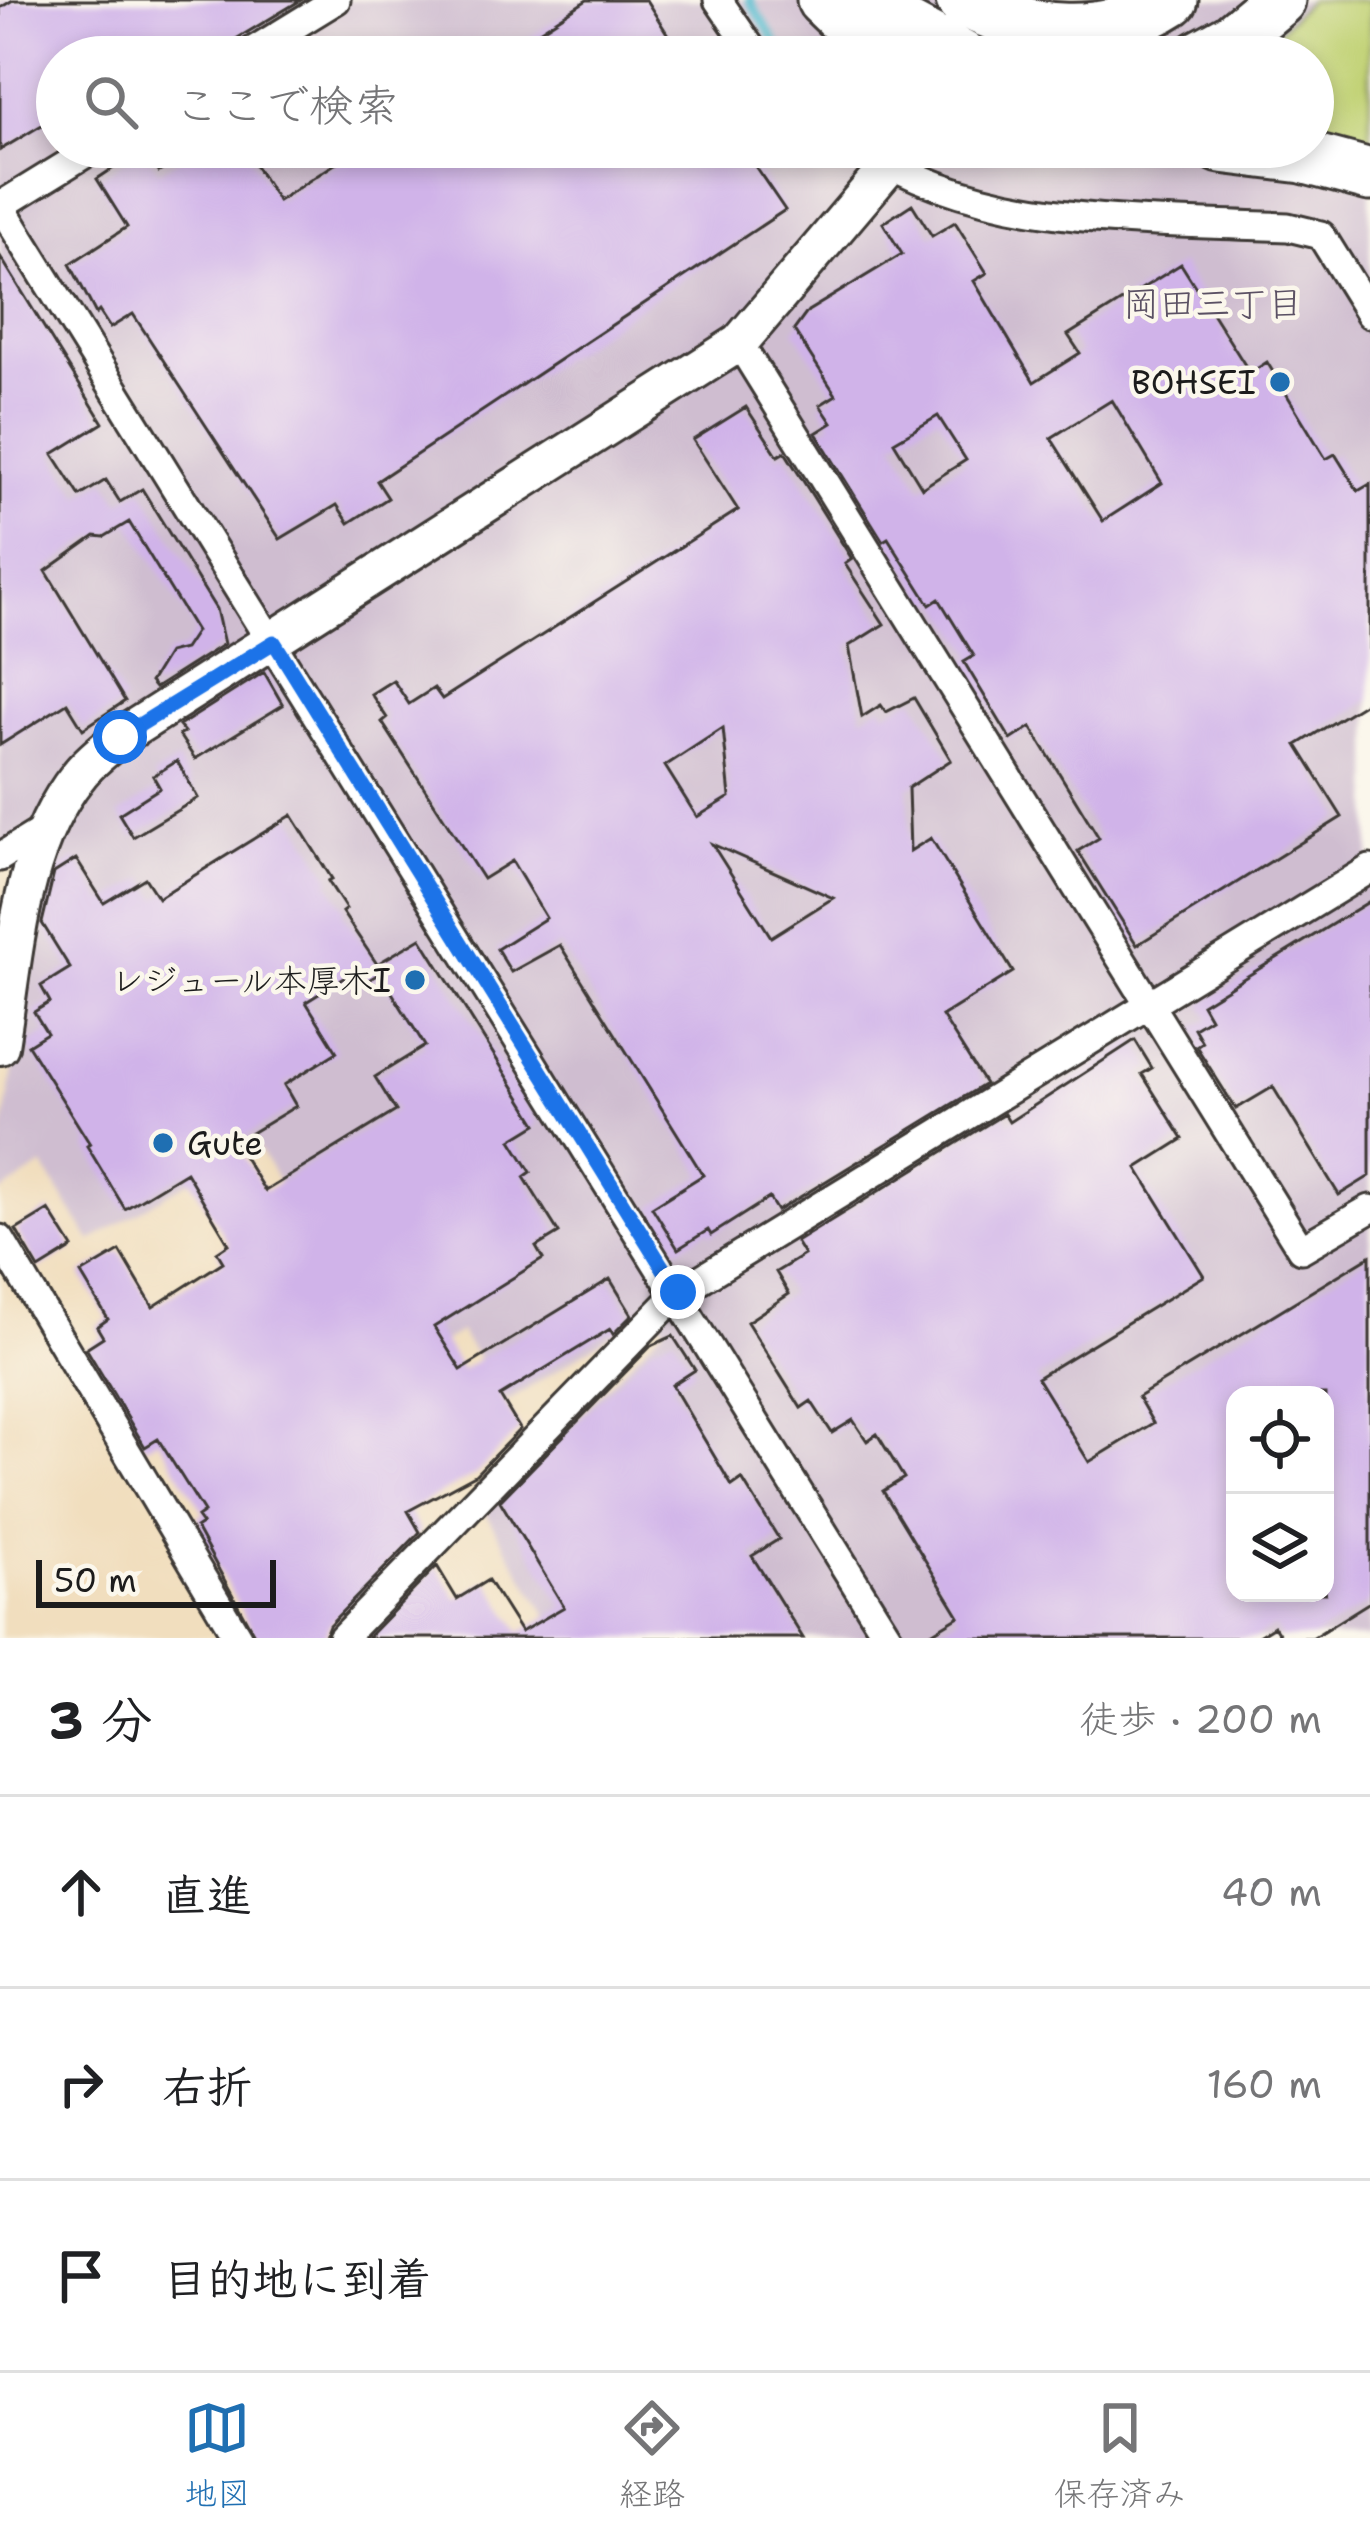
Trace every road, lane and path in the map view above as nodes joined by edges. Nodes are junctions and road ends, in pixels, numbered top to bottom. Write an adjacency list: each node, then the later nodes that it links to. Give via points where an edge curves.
1 (336, 0): 8 (street)
2 (718, 0): 9 (street)
3 (823, 0): 10 (highway)
4 (876, 0): 11 (highway)
5 (962, 0): 6 (highway, via 1017,23 1079,31 1135,19)
6 (1172, 0)
7 (1279, 0): 12 (highway)
8 (277, 36)
9 (743, 36)
10 (860, 36)
11 (923, 36)
12 (1236, 36)
13 (1334, 165): 17 (highway)
14 (61, 168): 18 (street)
15 (865, 168): 20 (street)
16 (897, 168): 19 (street, via 1045,215 1288,226 1321,235)
17 (1370, 175)
18 (0, 205): 21 (street)
19 (1370, 314)
20 (740, 343): 21 (street); 25 (street)
21 (274, 642): 22 (street, via 120,737 78,776); 29 (street)
22 (47, 828): 23 (street); 26 (street, via 30,873)
23 (0, 857)
24 (1370, 869): 25 (street)
25 (1148, 1005): 27 (street, via 1301,1250); 29 (street)
26 (0, 1046)
27 (1370, 1209)
28 (0, 1239): 30 (street)
29 (678, 1292): 31 (street); 32 (street)
30 (238, 1638)
31 (342, 1638)
32 (889, 1638)

